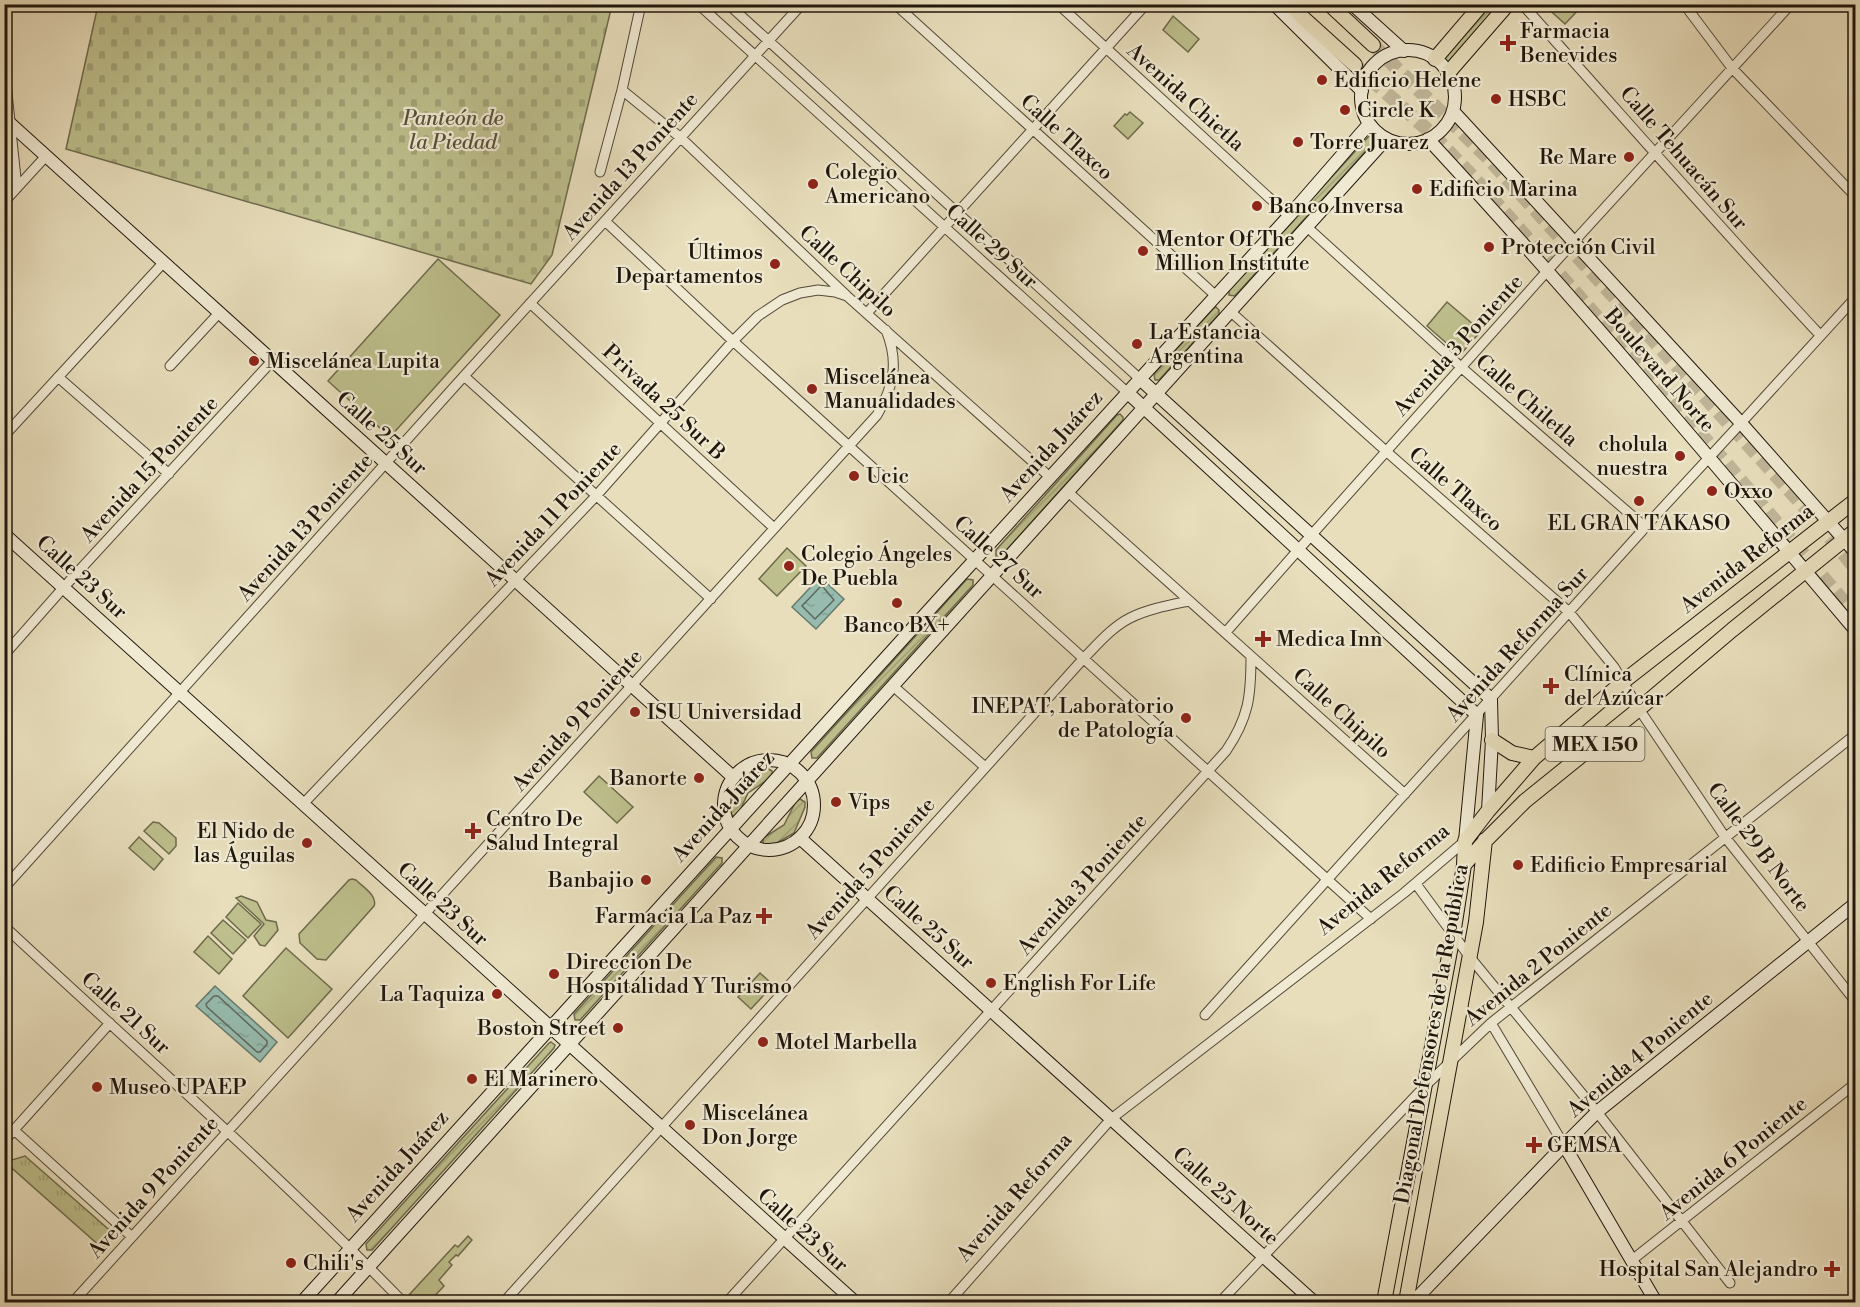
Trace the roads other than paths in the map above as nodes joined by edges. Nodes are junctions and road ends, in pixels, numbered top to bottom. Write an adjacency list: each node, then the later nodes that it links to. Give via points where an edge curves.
1 (641, 4): 27 (street)
2 (698, 4): 21 (street, Calle 29 Sur)
3 (728, 4): 17 (street, Calle 29 Sur)
4 (802, 4): 17 (street, Avenida 13 Poniente)
5 (895, 4): 32 (street, Calle Tlaxco)
6 (1058, 4): 19 (street, Avenida Chietla)
7 (1146, 4): 19 (street)
8 (1274, 4): 28 (main road)
9 (1291, 4): 24 (main road)
10 (1329, 4): 18 (main road)
11 (1352, 4): 20 (main road)
12 (1482, 4): 22 (main road)
13 (1508, 4): 26 (main road)
14 (1522, 4): 36 (street, Calle Tehuacán Sur)
15 (1684, 4): 25 (street)
16 (1791, 4): 25 (street, Avenida 3 Poniente)
17 (769, 42): 21 (street, Avenida 13 Poniente); 42 (street, Calle 29 Sur)
18 (1373, 45)
19 (1106, 49): 32 (street); 43 (street, Avenida Chietla)
20 (1404, 51): 22 (main road); 28 (main road, via 1376,63)
21 (756, 56): 33 (street, Avenida 13 Poniente); 45 (street, Calle 29 Sur)
22 (1435, 59): 26 (main road)
23 (4, 64): 30 (street)
24 (1355, 65)
25 (1732, 68): 36 (street, Avenida 3 Poniente); 40 (street)
26 (1448, 73): 29 (main road, via 1455,95)
27 (622, 90): 33 (street, Calle Chipilo); 38 (street)
28 (1362, 91): 31 (main road, via 1364,113)
29 (1453, 111): 35 (main road, via 1444,127); 47 (main road, Boulevard Norte)
30 (8, 121): 37 (main road, Calle 25 Sur); 39 (street)
31 (1370, 124): 34 (main road); 43 (main road, Avenida Juárez)
32 (1033, 130): 42 (street); 51 (street, Calle Tlaxco)
33 (681, 138): 44 (street, Avenida 13 Poniente); 50 (street, Calle Chipilo)
34 (1386, 139): 35 (main road, via 1404,144); 46 (main road, Avenida Juárez)
35 (1428, 140): 49 (main road, Boulevard Norte)
36 (1655, 152): 47 (street, Avenida 3 Poniente); 58 (street, Calle Tehuacán Sur)
37 (46, 156): 39 (street); 48 (main road, Calle 25 Sur)
38 (600, 172)
39 (17, 188): 41 (street)
40 (1856, 197)
41 (4, 202)
42 (958, 213): 45 (street); 65 (street, Calle 29 Sur)
43 (1289, 216): 51 (main road, Avenida Juárez)
44 (605, 220): 53 (street, Avenida 13 Poniente); 59 (street, Calle 27 Sur)
45 (945, 227): 56 (street); 66 (street, Calle 29 Sur)
46 (1307, 227): 54 (main road, Avenida Juárez); 62 (street, Calle Chiletla)
47 (1574, 241): 49 (street, Avenida 3 Poniente); 69 (main road, Boulevard Norte)
48 (164, 262): 55 (main road, Calle 25 Sur); 64 (street)
49 (1548, 270): 62 (street, Avenida 3 Poniente); 74 (main road, Boulevard Norte)
50 (848, 296): 56 (street, Calle Chipilo); 59 (street, Avenida 11 Poniente, via 818,290 800,292 758,316)
51 (1215, 296): 65 (main road, Avenida Juárez)
52 (1856, 297): 58 (street, Avenida Reforma Sur)
53 (530, 303): 63 (street, Avenida 13 Poniente); 70 (street, Privada 25 Sur B)
54 (1232, 312): 67 (main road, Avenida Juárez); 73 (street, Calle Tlaxco)
55 (219, 313): 60 (main road, Calle 25 Sur); 61 (street)
56 (867, 313): 57 (street, Calle Chipilo)
57 (886, 330): 72 (street, Avenida 9 Poniente, via 893,346 890,388 877,415); 77 (street, Calle Chipilo)
58 (1820, 335): 69 (street, Avenida Reforma Sur)
59 (733, 341): 70 (street, Avenida 11 Poniente); 72 (street, Calle 27 Sur)
60 (272, 361): 75 (main road, Calle 25 Sur); 76 (street, Avenida 15 Poniente)
61 (170, 366)
62 (1462, 368): 73 (street, Avenida 3 Poniente); 82 (street, Calle Chiletla)
63 (464, 376): 75 (street, Avenida 13 Poniente); 79 (street)
64 (58, 377): 71 (street); 76 (street)
65 (1140, 379): 66 (main road, Avenida Juárez); 67 (main road)
66 (1128, 393): 68 (main road); 77 (main road, Avenida Juárez)
67 (1156, 394): 68 (main road, Avenida Juárez); 86 (main road)
68 (1144, 407): 78 (main road, Avenida Juárez); 88 (main road)
69 (1742, 423): 74 (street, Avenida Reforma Sur); 81 (main road, Boulevard Norte)
70 (661, 424): 79 (street, Avenida 11 Poniente); 83 (street, Privada 25 Sur B)
71 (4, 436)
72 (849, 446): 83 (street, Avenida 9 Poniente); 91 (street, Calle 27 Sur)
73 (1387, 452): 86 (street, Avenida 3 Poniente); 98 (street, Calle Tlaxco)
74 (1710, 458): 82 (street, Avenida Reforma Sur); 89 (main road, Boulevard Norte)
75 (386, 464): 94 (main road, Calle 25 Sur); 107 (street, Avenida 13 Poniente)
76 (168, 474): 95 (street, Avenida 15 Poniente)
77 (1051, 478): 91 (main road, Avenida Juárez)
78 (1068, 492): 93 (main road, Avenida Juárez); 97 (street, Calle Chipilo)
79 (596, 496): 94 (street, Avenida 11 Poniente); 96 (street)
80 (1856, 500): 81 (main road, Avenida Reforma / MEX 150)
81 (1828, 521): 87 (main road, Boulevard Norte); 89 (main road, Avenida Reforma / MEX 150)
82 (1645, 526): 98 (street, Avenida Reforma Sur)
83 (774, 528): 96 (street, Avenida 9 Poniente)
84 (1856, 530): 87 (main road, Avenida Reforma / MEX 150)
85 (4, 534): 95 (main road, Calle 23 Sur)
86 (1311, 535): 88 (street, Avenida 3 Poniente); 108 (main road)
87 (1844, 539): 90 (main road, Boulevard Norte); 92 (main road, Avenida Reforma / MEX 150)
88 (1299, 549): 100 (street, Avenida 3 Poniente); 110 (main road)
89 (1790, 552): 92 (main road, Boulevard Norte); 104 (main road, Avenida Reforma / MEX 150)
90 (1856, 553)
91 (975, 559): 93 (street, Calle 27 Sur); 114 (main road, Avenida Juárez)
92 (1805, 570): 99 (main road, Boulevard Norte); 109 (main road, Avenida Reforma / MEX 150)
93 (993, 575): 103 (street, Calle 27 Sur); 106 (main road, Avenida Juárez)
94 (515, 581): 105 (main road, Calle 25 Sur); 120 (street, Avenida 11 Poniente)
95 (64, 587): 101 (street, Avenida 15 Poniente); 107 (main road, Calle 23 Sur)
96 (711, 599): 105 (street, Avenida 9 Poniente)
97 (1190, 601): 100 (street, Calle Chipilo); 103 (street, Avenida 5 Poniente, via 1131,618)
98 (1569, 612): 104 (street, Calle Tlaxco); 108 (street, Avenida Reforma Sur)
99 (1856, 631)
100 (1226, 632): 102 (street, Calle Chipilo)
101 (4, 655)
102 (1251, 656): 116 (street, Avenida 3 Poniente, via 1246,714 1226,751); 119 (street, Calle Chipilo)
103 (1084, 658): 115 (street, Avenida 5 Poniente); 116 (street, Calle 27 Sur)
104 (1624, 681): 109 (street, Calle Tlaxco); 113 (main road, Avenida Reforma / MEX 150)
105 (632, 686): 117 (main road, Calle 25 Sur); 134 (street, Avenida 9 Poniente)
106 (893, 686): 115 (street); 118 (main road, Avenida Juárez)
107 (180, 692): 120 (main road, Calle 23 Sur); 131 (street, Avenida 13 Poniente)
108 (1491, 699): 110 (street, Avenida Reforma Sur); 112 (main road, Diagonal Defensores de la República)
109 (1639, 709): 123 (street, Calle 29 B Norte); 126 (main road, Avenida Reforma / MEX 150, via 1525,801)
110 (1477, 715): 119 (street, Avenida Reforma Sur); 125 (main road, Diagonal Defensores de la República)
111 (1856, 734): 123 (street, Avenida 2 Poniente)
112 (1492, 740): 113 (main road, via 1512,753); 121 (main road, Diagonal Defensores de la República)
113 (1534, 758): 121 (main road, Avenida Reforma / MEX 150)
114 (789, 764): 117 (main road, via 753,762); 118 (main road); 122 (main road, Avenida Juárez)
115 (985, 767): 132 (street, Avenida 5 Poniente)
116 (1208, 771): 129 (street, Calle 27 Sur); 142 (street, Avenida 3 Poniente)
117 (733, 777): 122 (main road, via 723,803)
118 (807, 781): 124 (main road, via 814,804 813,817); 127 (main road, Avenida Juárez)
119 (1405, 794): 129 (street, Avenida Reforma Sur)
120 (304, 803): 134 (main road, Calle 23 Sur)
121 (1488, 811): 125 (main road, Avenida Reforma / MEX 150); 126 (main road, Diagonal Defensores de la República)
122 (730, 830): 127 (main road); 146 (main road, Avenida Juárez)
123 (1725, 837): 138 (street, Calle 29 B Norte); 141 (street, Avenida 2 Poniente)
124 (800, 838): 127 (main road, via 779,850); 132 (main road, Calle 25 Sur)
125 (1465, 841): 128 (main road, Diagonal Defensores de la República); 130 (street, Avenida Reforma / MEX 150)
126 (1485, 841): 128 (main road, Avenida Reforma / MEX 150); 139 (main road, Diagonal Defensores de la República)
127 (748, 846): 147 (main road, Avenida Juárez)
128 (1464, 865): 137 (main road, Diagonal Defensores de la República)
129 (1328, 879): 135 (street, Calle 27 Sur); 143 (street, Avenida Reforma Sur)
130 (1416, 884): 135 (street, Avenida Reforma / MEX 150); 137 (street)
131 (4, 888)
132 (867, 898): 142 (main road, Calle 25 Sur); 153 (street, Avenida 5 Poniente)
133 (1856, 903): 138 (main road, Avenida 4 Poniente)
134 (425, 914): 146 (main road, Calle 23 Sur); 155 (street, Avenida 9 Poniente)
135 (1371, 919): 152 (street, Avenida Reforma / MEX 150)
136 (4, 926): 144 (street, Calle 21 Sur)
137 (1453, 935): 139 (street); 150 (main road, Diagonal Defensores de la República)
138 (1808, 941): 140 (street, Calle 29 B Norte); 151 (main road, Avenida 4 Poniente)
139 (1469, 956): 141 (street); 148 (main road, Diagonal Defensores de la República)
140 (1856, 1002)
141 (1510, 1006): 145 (street, Avenida 2 Poniente); 151 (street)
142 (992, 1011): 152 (main road, Calle 25 Sur); 160 (street, Avenida 3 Poniente)
143 (1205, 1015)
144 (110, 1023): 154 (street); 155 (street, Calle 21 Sur)
145 (1491, 1023): 148 (street, Avenida 2 Poniente); 157 (street)
146 (551, 1028): 147 (main road, Calle 23 Sur); 161 (main road, Avenida Juárez)
147 (570, 1045): 153 (main road, Calle 23 Sur); 164 (main road, Avenida Juárez)
148 (1449, 1061): 150 (street, Avenida 2 Poniente); 178 (main road, Diagonal Defensores de la República)
149 (1856, 1083): 158 (street, Avenida 6 Poniente)
150 (1425, 1086): 162 (street, Avenida 2 Poniente); 177 (main road, Diagonal Defensores de la República)
151 (1597, 1112): 157 (main road, Avenida 4 Poniente); 158 (street)
152 (1111, 1119): 162 (main road, Calle 25 Norte); 174 (street, Avenida Reforma / MEX 150)
153 (661, 1127): 160 (main road, Calle 23 Sur); 171 (street, Avenida 5 Poniente)
154 (14, 1130): 156 (street); 159 (street)
155 (228, 1132): 159 (street, Avenida 9 Poniente); 161 (street, Calle 21 Sur)
156 (4, 1141)
157 (1563, 1145): 163 (main road); 179 (main road, Avenida 4 Poniente)
158 (1682, 1222): 163 (street, Avenida 6 Poniente); 165 (street)
159 (132, 1237): 167 (street, Avenida 9 Poniente)
160 (785, 1240): 172 (street, Avenida 3 Poniente); 173 (main road, Calle 23 Sur)
161 (350, 1249): 164 (street, Calle 21 Sur); 168 (main road, Avenida Juárez)
162 (1263, 1256): 175 (street, Avenida 2 Poniente); 176 (main road, Calle 25 Norte)
163 (1632, 1260): 166 (main road)
164 (368, 1267): 169 (main road, Avenida Juárez); 170 (street, Calle 21 Sur)
165 (1730, 1283)
166 (1653, 1301)
167 (73, 1302)
168 (302, 1302)
169 (337, 1302)
170 (403, 1302)
171 (504, 1302)
172 (728, 1302)
173 (855, 1302)
174 (949, 1302)
175 (1220, 1302)
176 (1314, 1302)
177 (1384, 1302)
178 (1406, 1302)
179 (1413, 1302)

